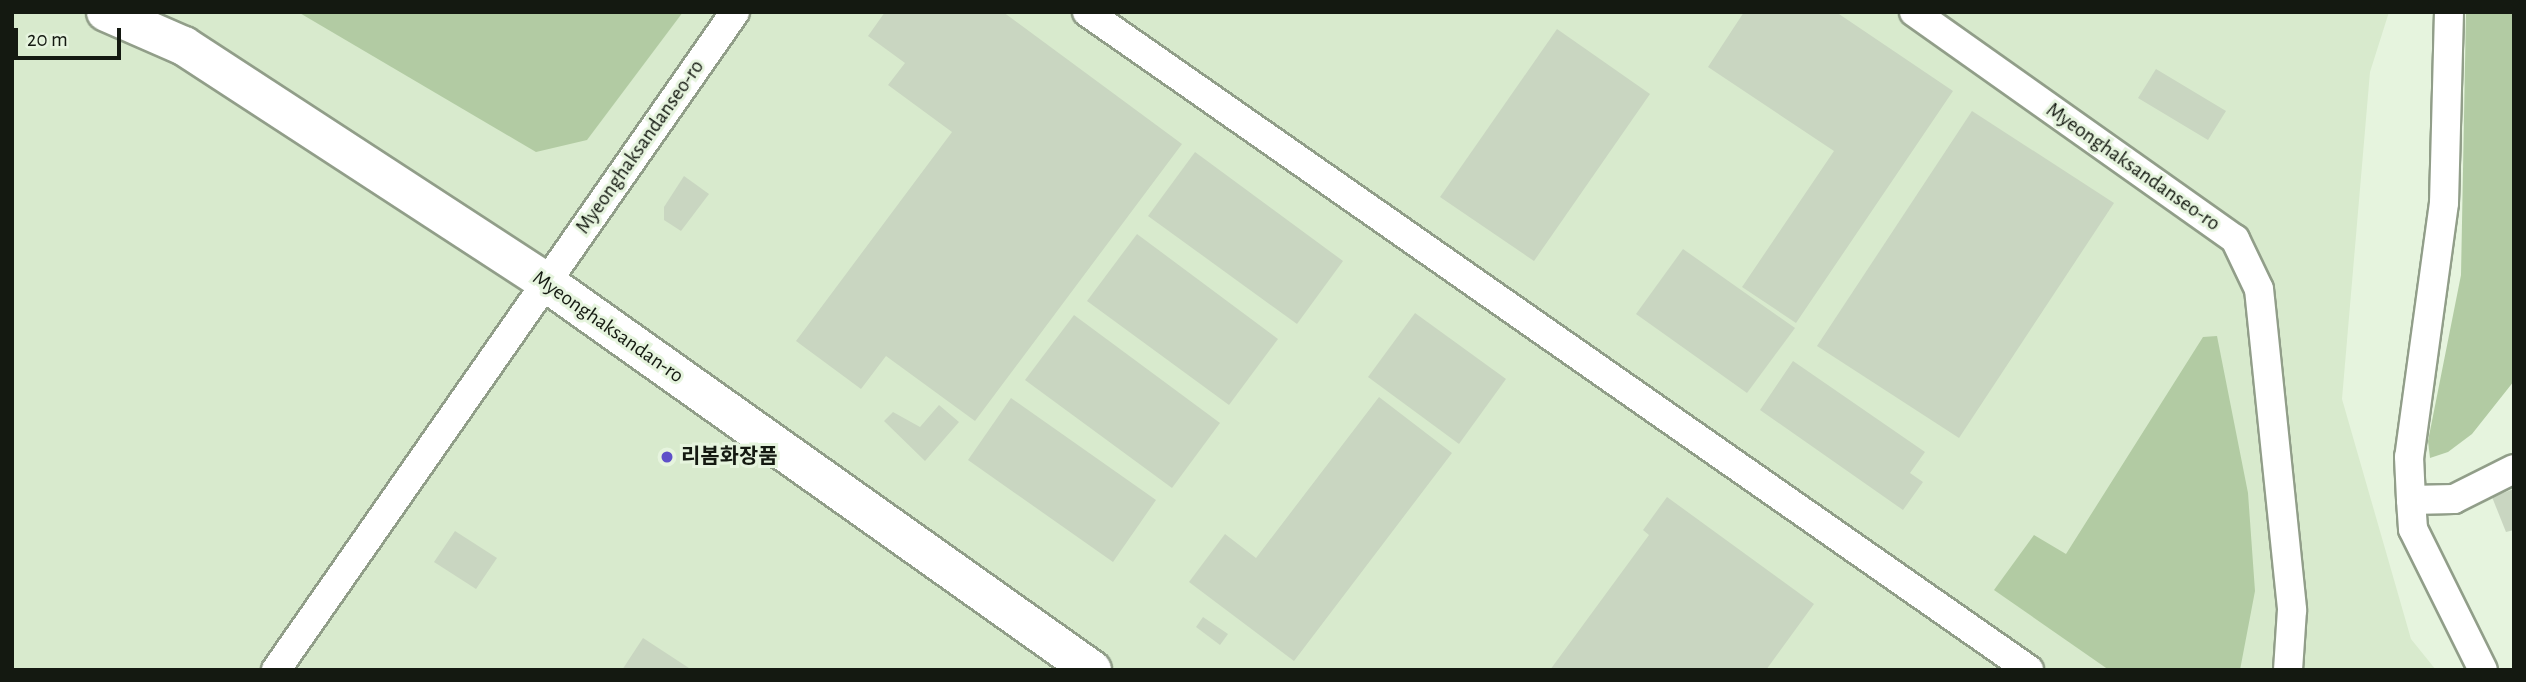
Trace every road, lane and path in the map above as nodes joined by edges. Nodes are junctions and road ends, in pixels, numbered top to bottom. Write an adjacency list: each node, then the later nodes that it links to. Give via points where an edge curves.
1 (106, 12): 6 (street, Myeonghaksandan-ro, via 184,46)
2 (735, 12): 6 (street, Myeonghaksandanseo-ro)
3 (1087, 12): 11 (street)
4 (1914, 12): 12 (street, Myeonghaksandanseo-ro, via 2235,239 2259,289 2292,610)
5 (2449, 12): 8 (street, via 2444,203 2409,457)
6 (544, 281): 9 (street, Myeonghaksandanseo-ro); 10 (street, Myeonghaksandan-ro)
7 (2514, 468): 8 (street, via 2454,499)
8 (2411, 500): 13 (street, via 2413,529)
9 (276, 670)
10 (1092, 670)
11 (2029, 670)
12 (2288, 670)
13 (2483, 670)

